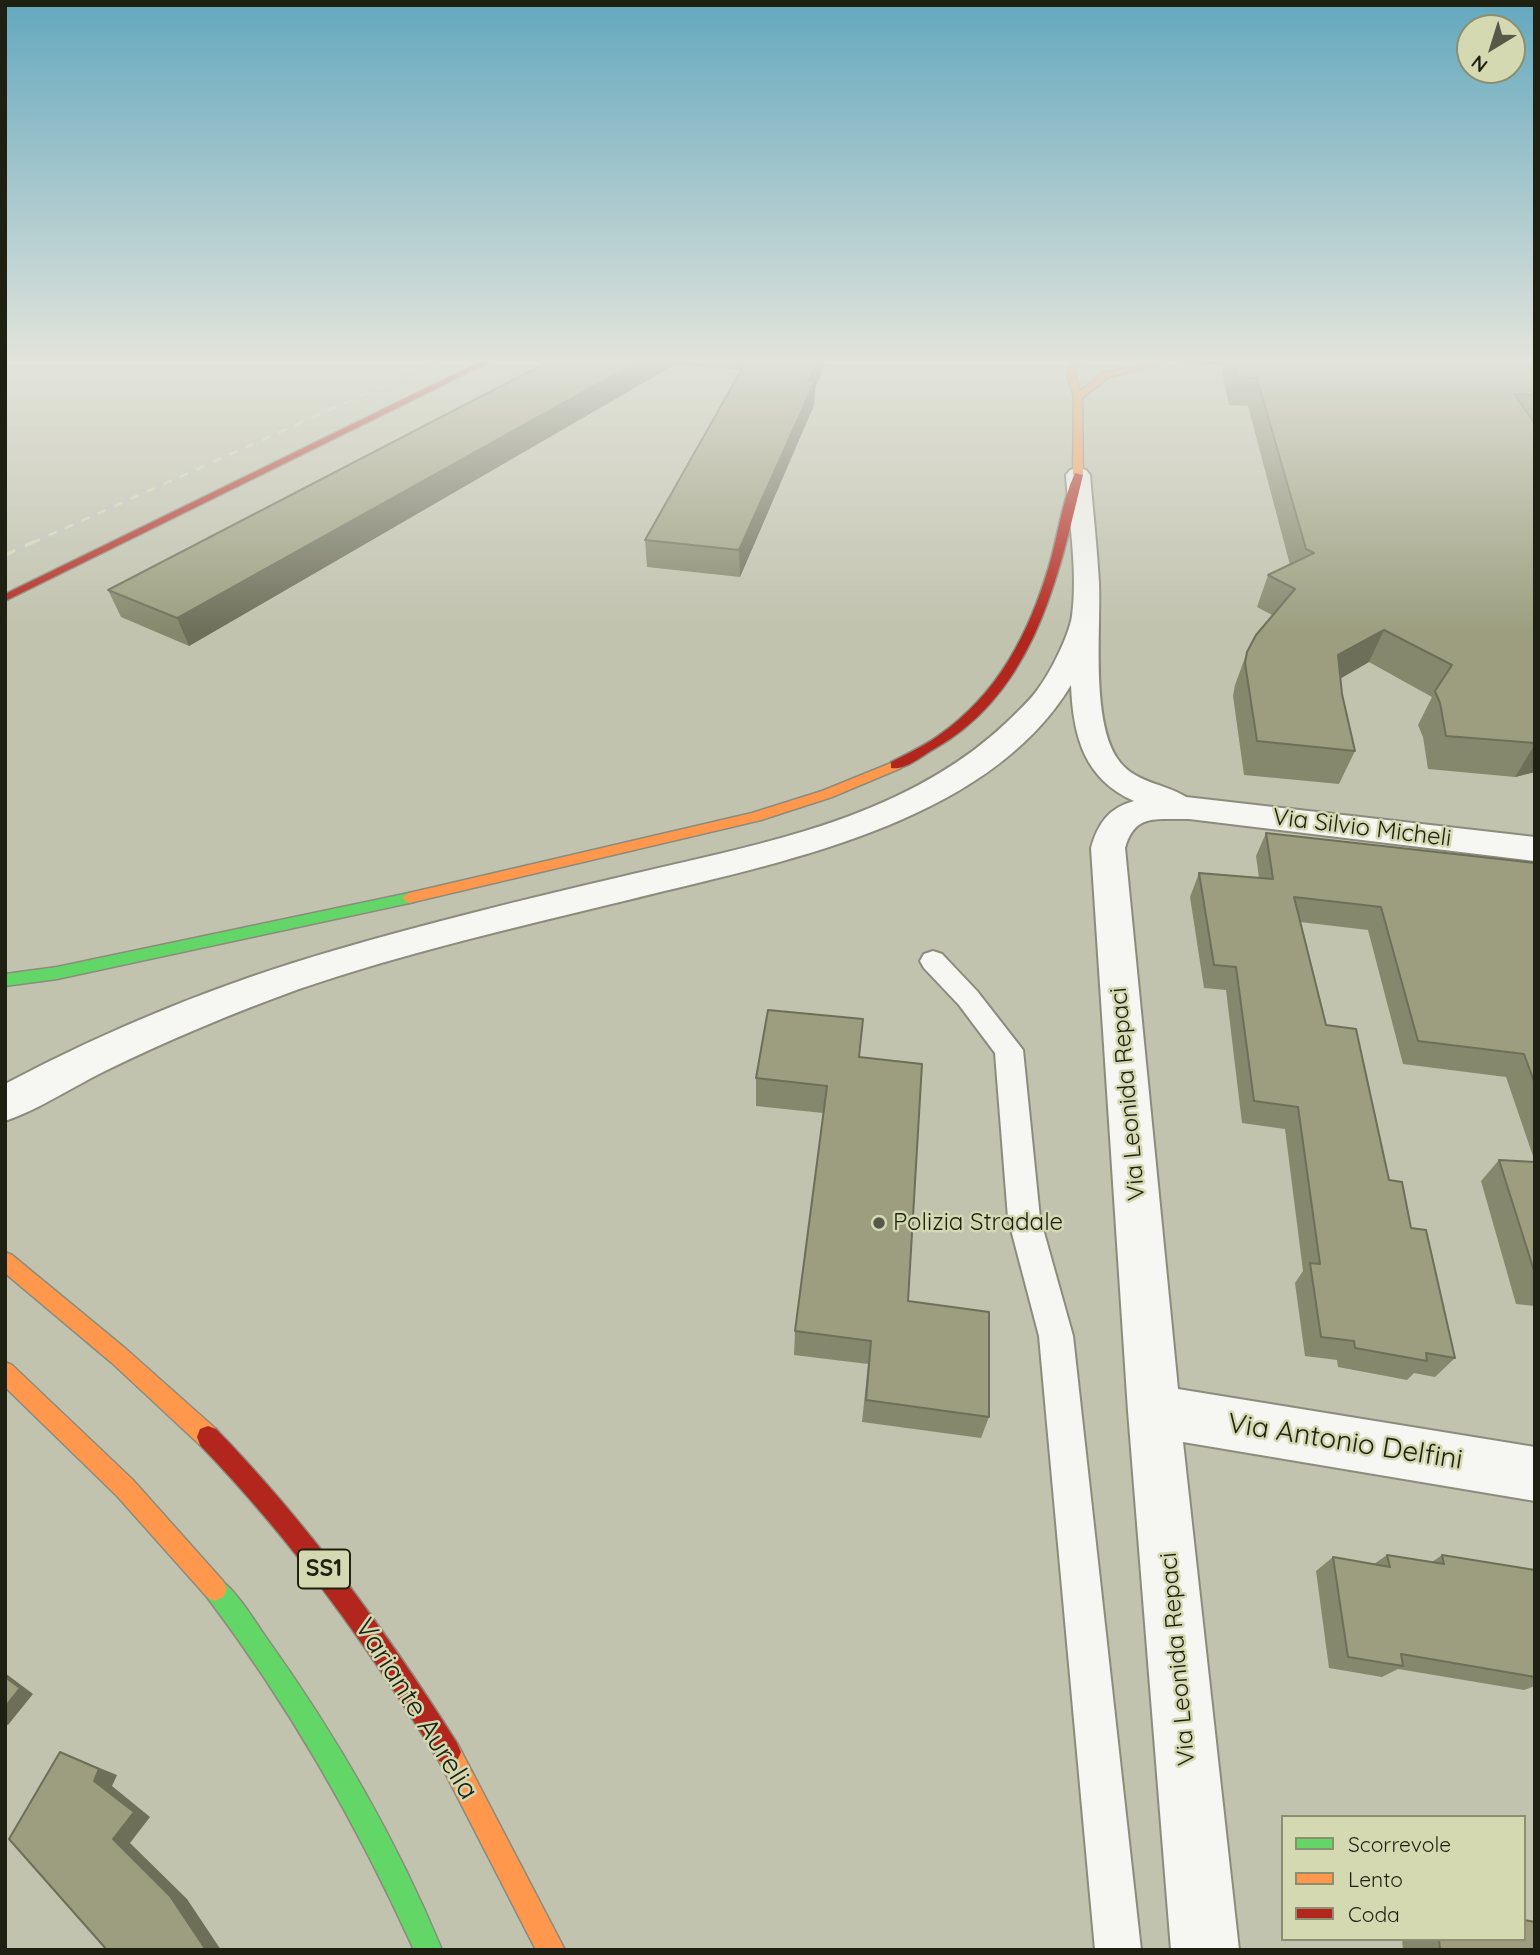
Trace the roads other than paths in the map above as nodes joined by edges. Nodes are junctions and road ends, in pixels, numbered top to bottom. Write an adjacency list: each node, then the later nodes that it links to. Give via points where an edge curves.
1 (304, 451): 4 (main road)
2 (1078, 451): 3 (main road)
3 (1078, 475): 5 (street); 9 (main road, via 1038,624 1013,671 957,728 886,771 831,794 713,828 372,909)
4 (5, 598)
5 (1085, 621): 6 (street, via 1089,721 1102,760 1132,789); 10 (street, via 1060,679 1042,706 985,759 906,807 794,847 290,977 133,1041)
6 (1189, 808): 7 (street, Via Silvio Micheli); 13 (street, Via Leonida Repaci, via 1124,815 1114,825 1108,848)
7 (1535, 849)
8 (933, 961): 17 (lane, via 1009,1050 1024,1218 1056,1335)
9 (5, 980)
10 (5, 1104)
11 (5, 1261): 16 (main road, Variante Aurelia / SS1, via 228,1457 334,1581 471,1793)
12 (5, 1372): 15 (main road, via 148,1511 236,1615 317,1732)
13 (1154, 1411): 14 (street, Via Antonio Delfini); 18 (street, Via Leonida Repaci)
14 (1535, 1474)
15 (428, 1950)
16 (551, 1950)
17 (1118, 1950)
18 (1205, 1950)

